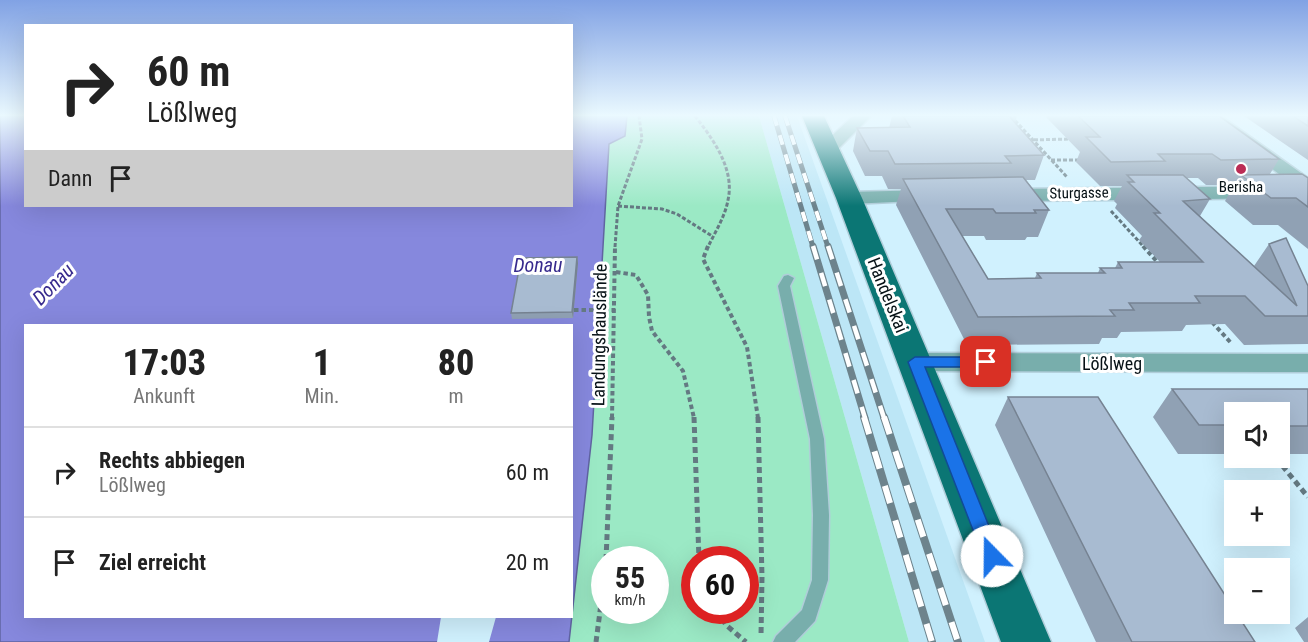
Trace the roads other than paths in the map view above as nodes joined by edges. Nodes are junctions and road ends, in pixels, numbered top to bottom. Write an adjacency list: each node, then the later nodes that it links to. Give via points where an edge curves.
1 (827, 146): 4 (main road, Handelskai)
2 (831, 146): 4 (street)
3 (1251, 146): 5 (street)
4 (828, 149): 9 (main road, Handelskai)
5 (1308, 187)
6 (1308, 192): 7 (street, Sturgasse)
7 (988, 195)
8 (954, 196): 9 (street)
9 (849, 198): 11 (main road, Handelskai)
10 (788, 278): 13 (lane, via 784,286 817,439 820,580 809,615)
11 (915, 362): 12 (street, Lößlweg); 14 (main road, Handelskai)
12 (1308, 363)
13 (782, 642)
14 (1026, 642)

